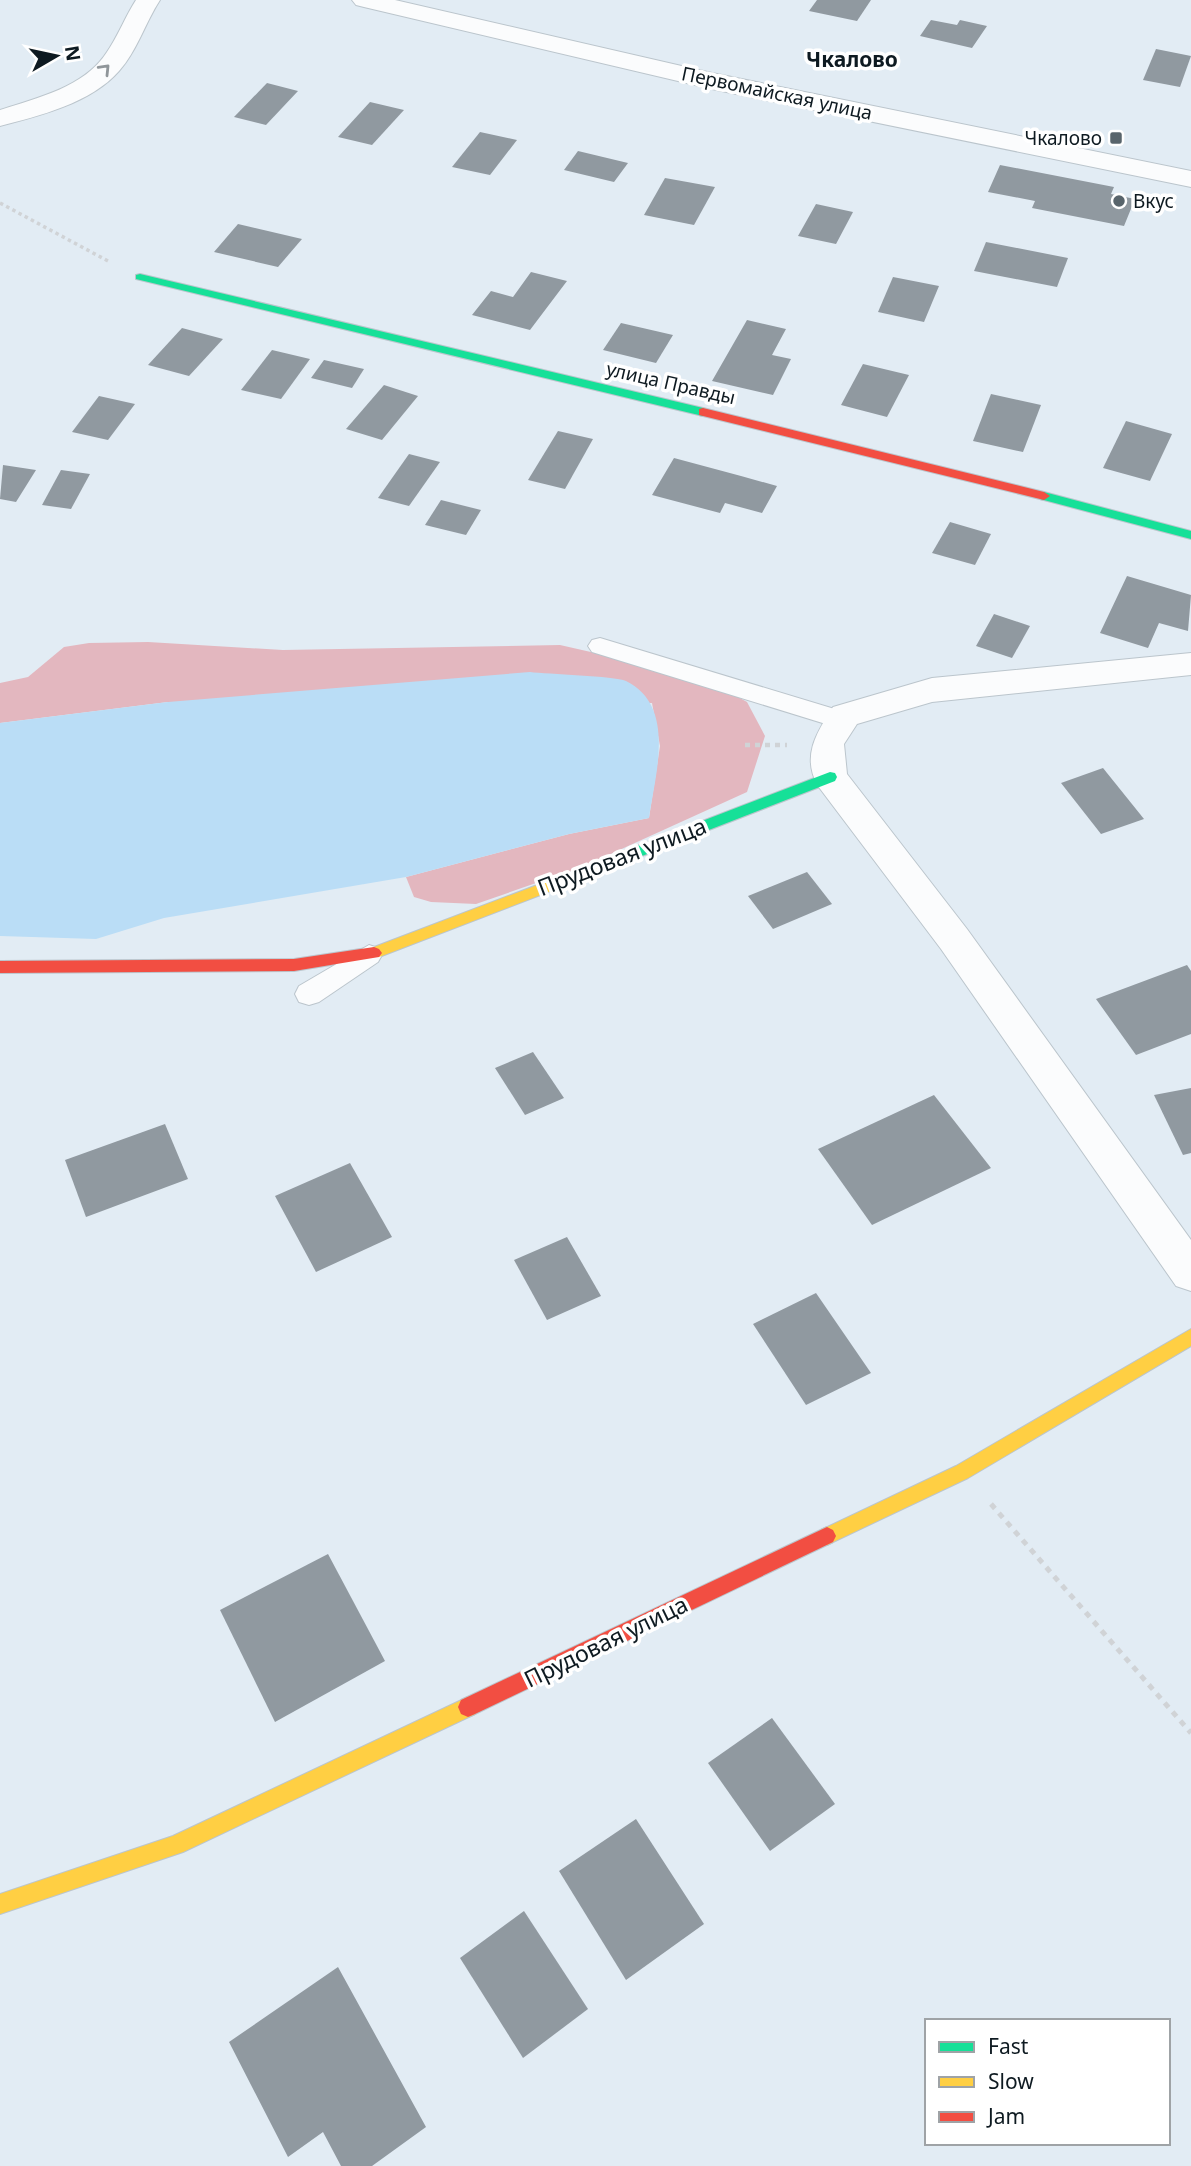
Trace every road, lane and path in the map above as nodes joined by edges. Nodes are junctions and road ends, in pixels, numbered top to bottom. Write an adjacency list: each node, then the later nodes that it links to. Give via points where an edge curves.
1 (148, 0): 3 (street, one-way to 1, via 50,102 94,80 120,54 132,23)
2 (364, 0): 4 (street, Первомайская улица, via 712,80)
3 (0, 118)
4 (1191, 179)
5 (0, 203): 6 (path)
6 (140, 277): 7 (street, улица Правды, via 912,462)
7 (1191, 536)
8 (600, 646): 10 (lane)
9 (1191, 664): 10 (street, via 932,690 877,704)
10 (842, 720): 11 (street, via 827,744)
11 (830, 777): 12 (street, Прудовая улица); 15 (street, via 954,939)
12 (369, 955): 13 (street, Прудовая улица, via 294,965); 14 (lane)
13 (0, 967)
14 (309, 994)
15 (1191, 1273)
16 (1185, 1351): 17 (street, Прудовая улица)
17 (962, 1472): 18 (path); 19 (street, Прудовая улица, via 176,1845)
18 (1191, 1733)
19 (0, 1904)

